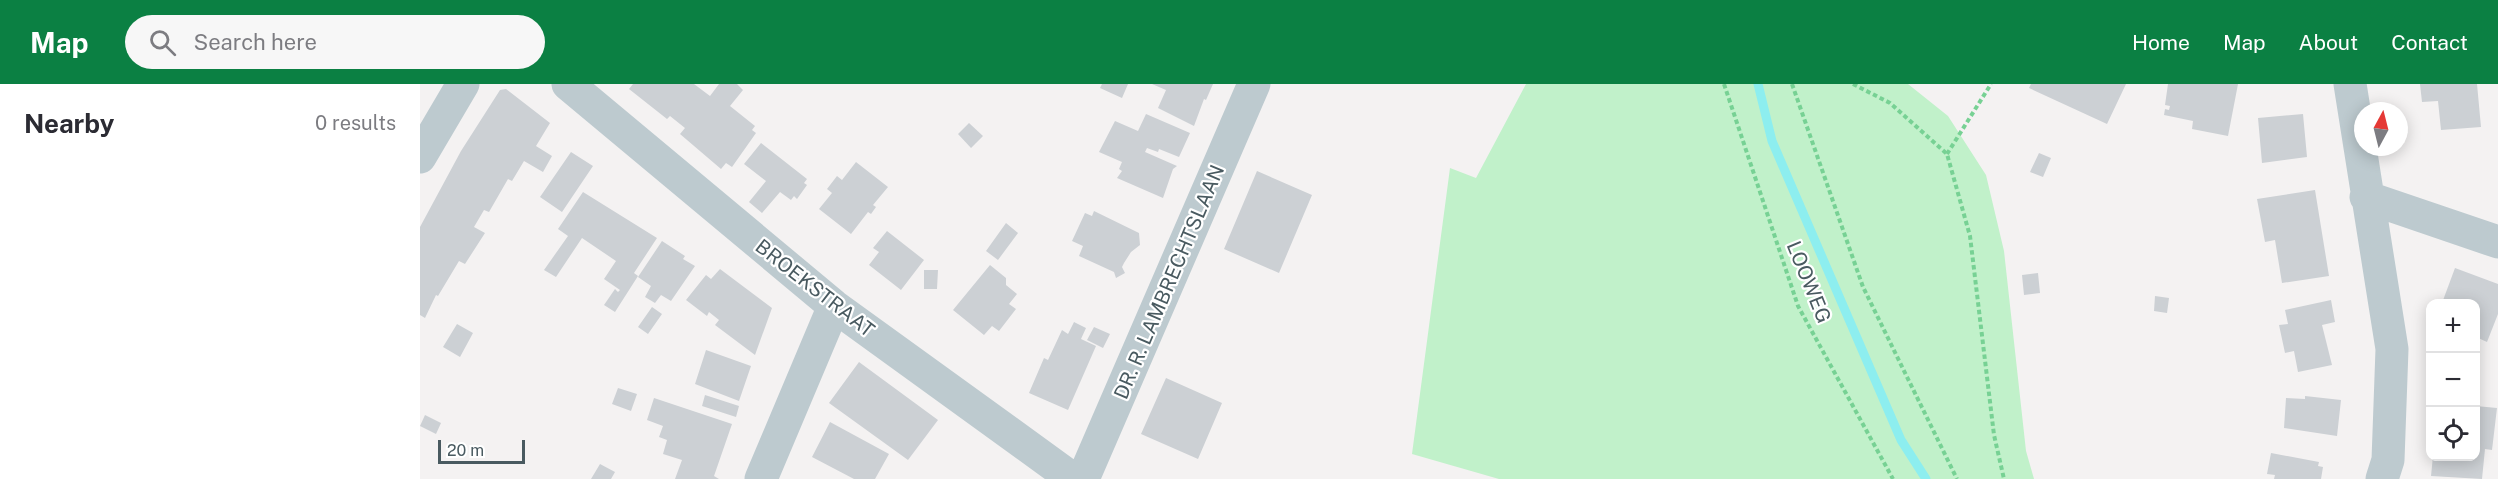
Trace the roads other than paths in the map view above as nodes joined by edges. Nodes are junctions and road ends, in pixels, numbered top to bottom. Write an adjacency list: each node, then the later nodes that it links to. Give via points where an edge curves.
1 (463, 84): 5 (street)
2 (567, 84): 8 (street, BROEKSTRAAT)
3 (1254, 84): 11 (street, DR. R. LAMBRECHTSLAAN)
4 (2350, 84): 6 (street)
5 (420, 157)
6 (2366, 197): 7 (street); 12 (street, via 2392,349 2388,460)
7 (2498, 242)
8 (834, 306): 9 (street); 10 (street, BROEKSTRAAT)
9 (761, 479)
10 (1073, 479)
11 (1083, 479)
12 (2382, 479)

